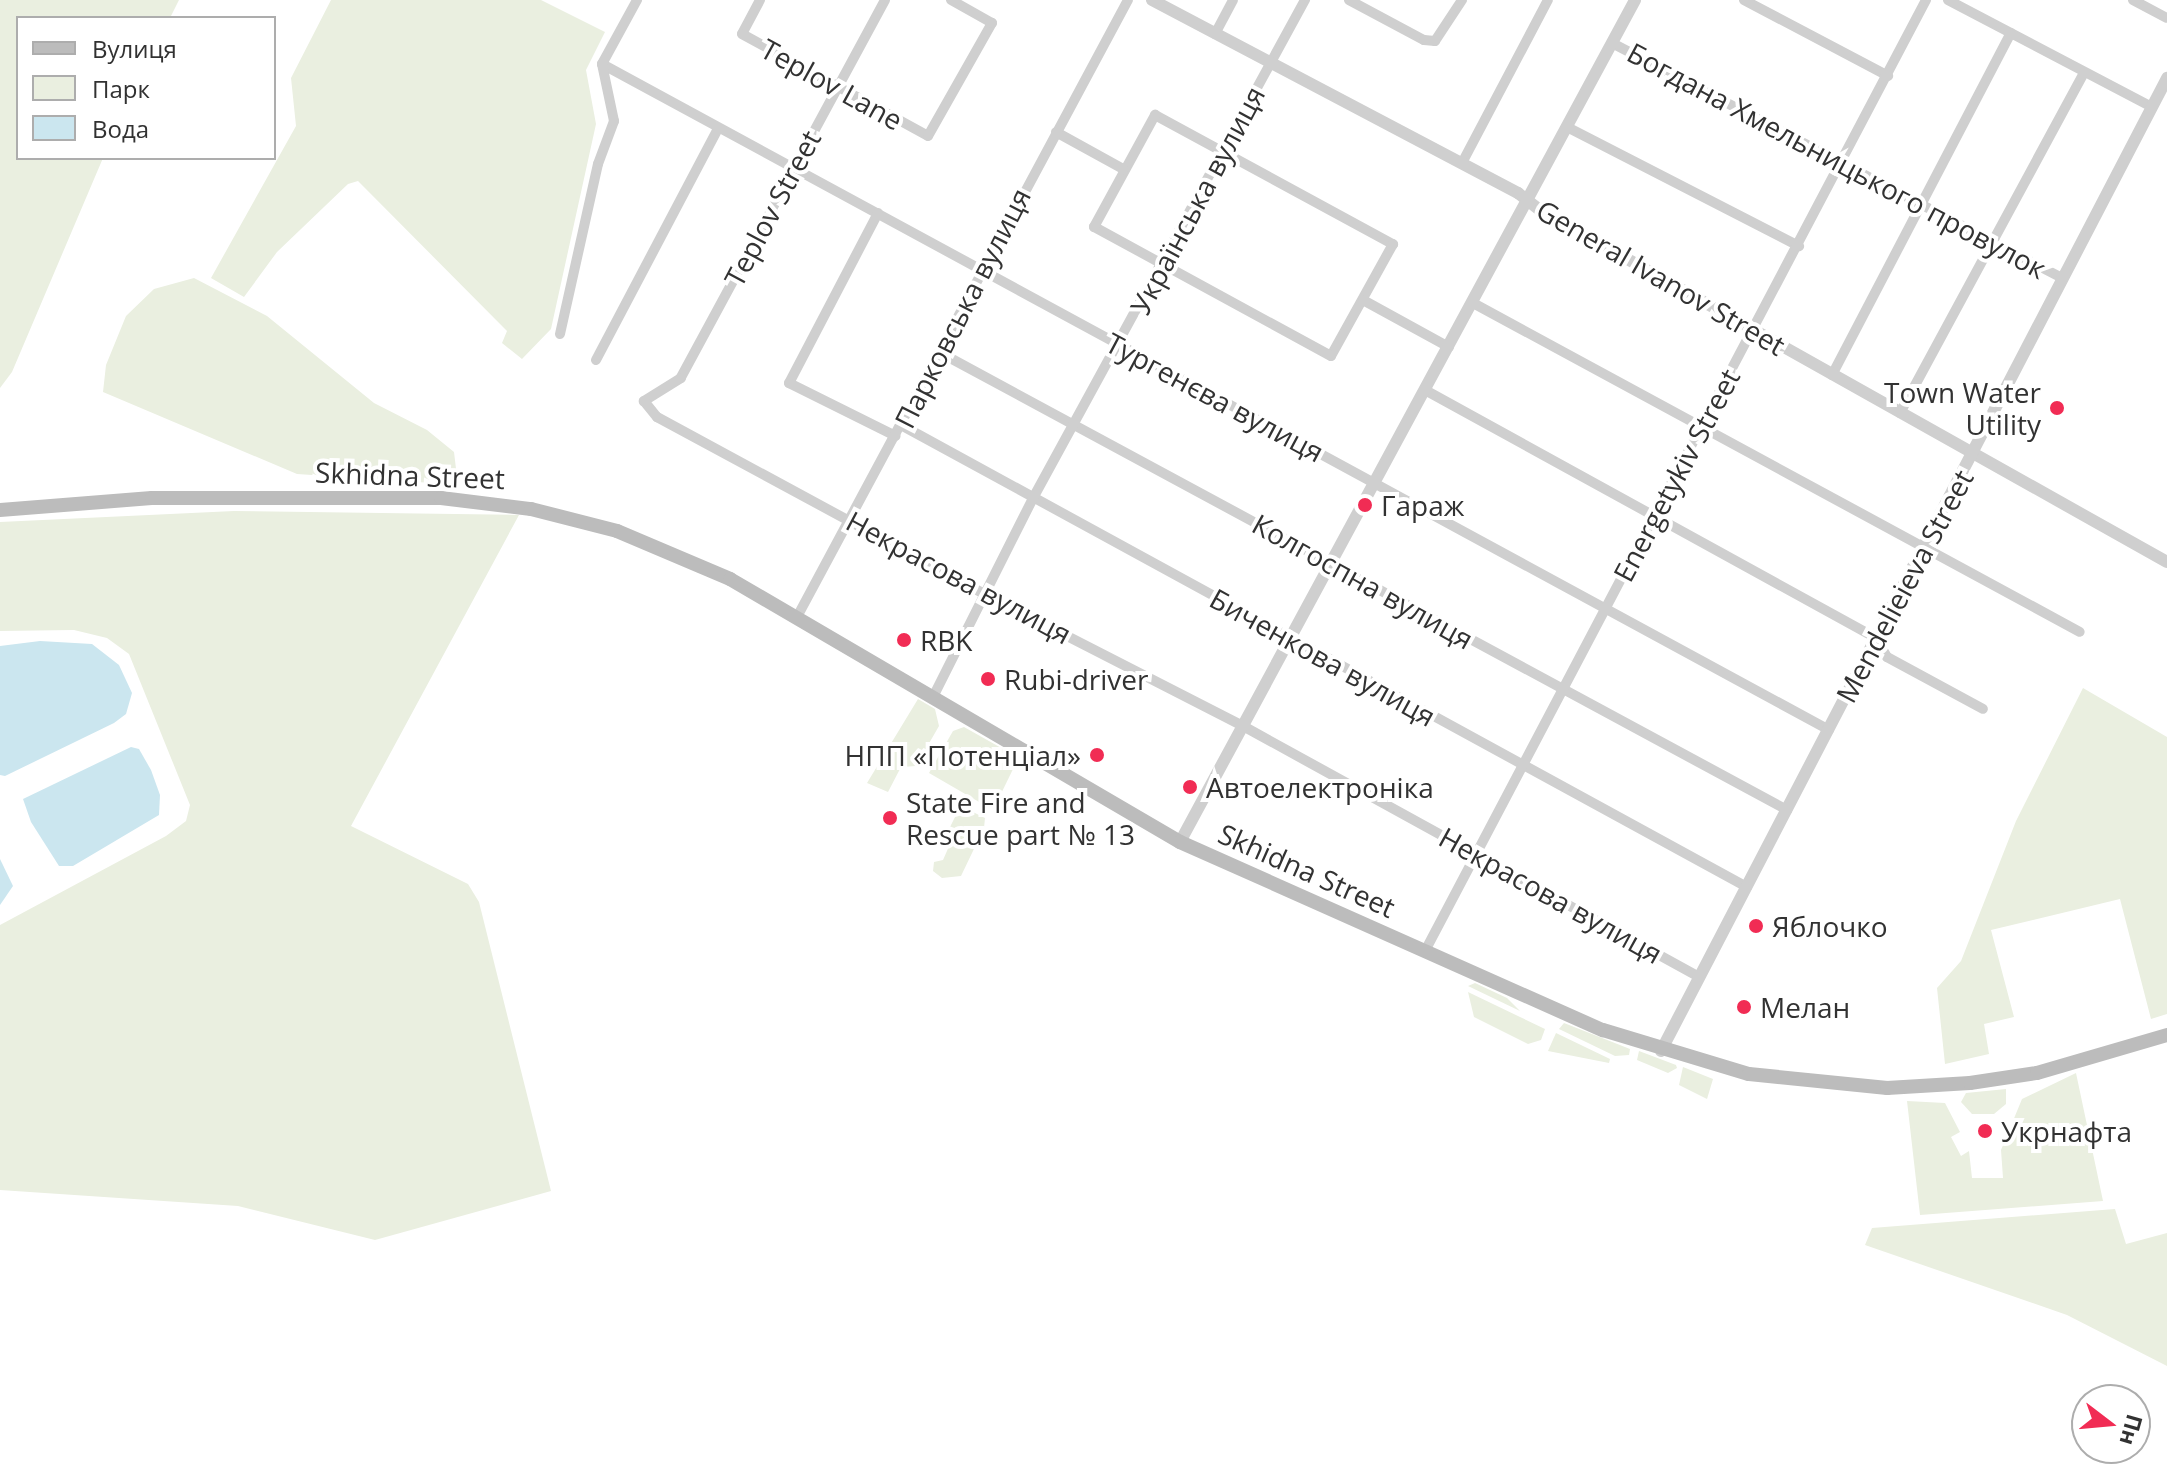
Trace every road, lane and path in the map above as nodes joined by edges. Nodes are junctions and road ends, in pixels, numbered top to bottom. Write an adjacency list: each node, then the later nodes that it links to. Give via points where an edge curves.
1 (637, 0): 21 (street)
2 (760, 0): 26 (street, Teplov Lane, via 742,34)
3 (885, 0): 26 (street, Teplov Street)
4 (951, 0): 26 (street, Teplov Lane, via 992,23 928,136)
5 (1128, 0): 30 (street, Парковська вулиця)
6 (1152, 0): 19 (street, General Ivanov Street)
7 (1233, 0): 19 (street)
8 (1305, 0): 22 (street, Українська вулиця)
9 (1349, 0): 10 (street, via 1435,41)
10 (1462, 0)
11 (1548, 0): 33 (street)
12 (1635, 0): 20 (street)
13 (1744, 0): 24 (street)
14 (1926, 0): 24 (street, Energetykiv Street)
15 (1948, 0): 18 (street)
16 (2133, 0): 17 (street)
17 (2167, 18)
18 (2011, 33): 23 (street); 37 (street)
19 (1215, 34): 22 (street, General Ivanov Street)
20 (1612, 43): 28 (street); 32 (street, Богдана Хмельницького провулок)
21 (602, 64): 29 (street, Тургенєва вулиця); 47 (street, via 614,121 598,164)
22 (1271, 64): 31 (street, Українська вулиця); 33 (street, General Ivanov Street)
23 (2084, 72): 27 (street); 39 (street)
24 (1888, 76): 32 (street, Energetykiv Street)
25 (2167, 78): 27 (street, Mendelieieva Street)
26 (838, 87): 34 (street, Teplov Street)
27 (2152, 107): 43 (street, Mendelieieva Street)
28 (1567, 127): 36 (street); 40 (street)
29 (718, 129): 34 (street, Тургенєва вулиця); 51 (street)
30 (1056, 132): 35 (street); 42 (street, Парковська вулиця)
31 (1224, 151): 35 (street, via 1155,115); 41 (street, Українська вулиця); 44 (street, via 1393,244)
32 (1844, 160): 37 (street, Богдана Хмельницького провулок); 40 (street, Energetykiv Street)
33 (1462, 163): 36 (street, General Ivanov Street)
34 (794, 167): 38 (street, Тургенєва вулиця); 54 (street, Teplov Street, via 681,378)
35 (1123, 169): 41 (street, via 1094,227)
36 (1528, 201): 45 (street); 46 (street, General Ivanov Street)
37 (1922, 203): 39 (street, Богдана Хмельницького провулок); 52 (street)
38 (878, 213): 42 (street, Тургенєва вулиця); 58 (street, Биченкова вулиця, via 789,383)
39 (1993, 241): 43 (street, Богдана Хмельницького провулок); 55 (street)
40 (1799, 246): 46 (street, Energetykiv Street)
41 (1164, 263): 44 (street, via 1331,356); 48 (street, Українська вулиця)
42 (982, 270): 48 (street, Тургенєва вулиця); 50 (street, Парковська вулиця)
43 (2062, 278): 59 (street, Mendelieieva Street)
44 (1363, 300): 49 (street)
45 (1473, 303): 49 (street); 57 (street)
46 (1754, 331): 52 (street, General Ivanov Street); 57 (street, Energetykiv Street)
47 (560, 334)
48 (1119, 345): 56 (street, Українська вулиця); 60 (street, Тургенєва вулиця)
49 (1449, 347): 53 (street)
50 (939, 352): 56 (street, Колгоспна вулиця); 58 (street, Парковська вулиця)
51 (596, 360)
52 (1832, 375): 55 (street, General Ivanov Street)
53 (1425, 390): 60 (street); 63 (street)
54 (644, 401): 64 (street, Некрасова вулиця, via 657,417)
55 (1900, 413): 59 (street, General Ivanov Street)
56 (1077, 424): 61 (street, Українська вулиця); 67 (street, Колгоспна вулиця)
57 (1701, 428): 63 (street, Energetykiv Street); 65 (street)
58 (898, 430): 61 (street, Биченкова вулиця); 64 (street, Парковська вулиця)
59 (1973, 454): 65 (street, Mendelieieva Street); 66 (street, General Ivanov Street)
60 (1375, 483): 67 (street); 69 (street, Тургенєва вулиця)
61 (1032, 500): 68 (street, Українська вулиця); 73 (street, Биченкова вулиця)
62 (0, 510): 70 (main road, Skhidna Street, via 152,498 481,500 617,531 687,558)
63 (1654, 515): 69 (street, Energetykiv Street); 72 (street)
64 (849, 519): 68 (street, Некрасова вулиця); 70 (street, Парковська вулиця)
65 (1923, 548): 71 (street); 72 (street, Mendelieieva Street)
66 (2167, 562)
67 (1331, 563): 73 (street); 74 (street, Колгоспна вулиця)
68 (983, 593): 75 (street, Українська вулиця); 77 (street, Некрасова вулиця)
69 (1605, 608): 74 (street, Energetykiv Street); 78 (street, Тургенєва вулиця)
70 (797, 617): 75 (main road, Skhidna Street)
71 (2080, 632)
72 (1876, 638): 76 (street, via 1887,657); 78 (street, Mendelieieva Street)
73 (1290, 639): 77 (street); 79 (street, Биченкова вулиця)
74 (1562, 689): 79 (street, Energetykiv Street); 80 (street, Колгоспна вулиця)
75 (933, 697): 81 (main road, Skhidna Street)
76 (1983, 709)
77 (1243, 726): 81 (street); 82 (street, Некрасова вулиця)
78 (1829, 730): 80 (street, Mendelieieva Street)
79 (1522, 765): 82 (street, Energetykiv Street); 83 (street, Биченкова вулиця)
80 (1787, 810): 83 (street, Mendelieieva Street)
81 (1180, 842): 84 (main road, Skhidna Street)
82 (1475, 854): 84 (street, Energetykiv Street); 85 (street, Некрасова вулиця)
83 (1747, 887): 85 (street, Mendelieieva Street)
84 (1425, 951): 87 (main road, Skhidna Street)
85 (1699, 977): 87 (street, Mendelieieva Street)
86 (2167, 1035): 87 (main road, Skhidna Street, via 2037,1073 1887,1088 1749,1074)
87 (1661, 1051)

